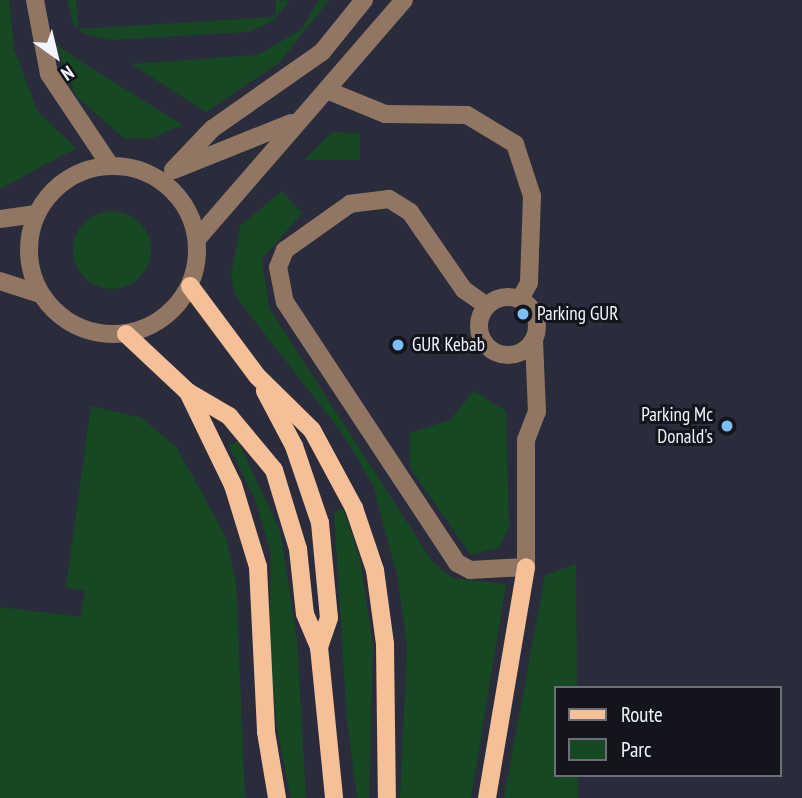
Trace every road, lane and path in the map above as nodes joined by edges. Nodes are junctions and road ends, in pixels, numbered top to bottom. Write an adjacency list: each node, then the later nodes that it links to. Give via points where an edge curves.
1 (35, 0): 6 (street, via 49,74)
2 (364, 0): 7 (street, via 322,52 212,129)
3 (404, 0): 4 (street)
4 (329, 91): 5 (street); 15 (street, via 385,114 467,115 515,144 531,196 529,283)
5 (294, 122): 7 (street); 11 (street)
6 (110, 165): 8 (street); 9 (street, via 72,176)
7 (173, 170): 8 (street)
8 (148, 172): 11 (street, via 183,204)
9 (36, 214): 10 (street); 14 (street, via 30,268)
10 (0, 219)
11 (197, 239): 13 (street)
12 (0, 281): 14 (street)
13 (190, 286): 17 (street, via 164,318); 19 (main road)
14 (40, 294): 17 (street, via 77,327)
15 (520, 299): 16 (street, via 496,299); 18 (street, via 537,317)
16 (486, 306): 18 (street, via 479,329 491,350 514,355); 21 (street, via 464,290 410,212 389,199 350,204 285,250 278,267 285,302 457,563 487,572)
17 (127, 334): 20 (main road)
18 (534, 341): 21 (street, via 537,412 526,440)
19 (257, 376): 22 (main road, via 294,446 320,523 329,618); 25 (main road, via 312,430 344,487 375,570 386,644)
20 (187, 391): 22 (main road, via 229,416 274,470 298,549 305,614); 23 (main road, via 233,485 258,567 266,733)
21 (526, 567): 26 (main road)
22 (320, 647): 24 (main road)
23 (277, 798)
24 (334, 798)
25 (387, 798)
26 (487, 798)

